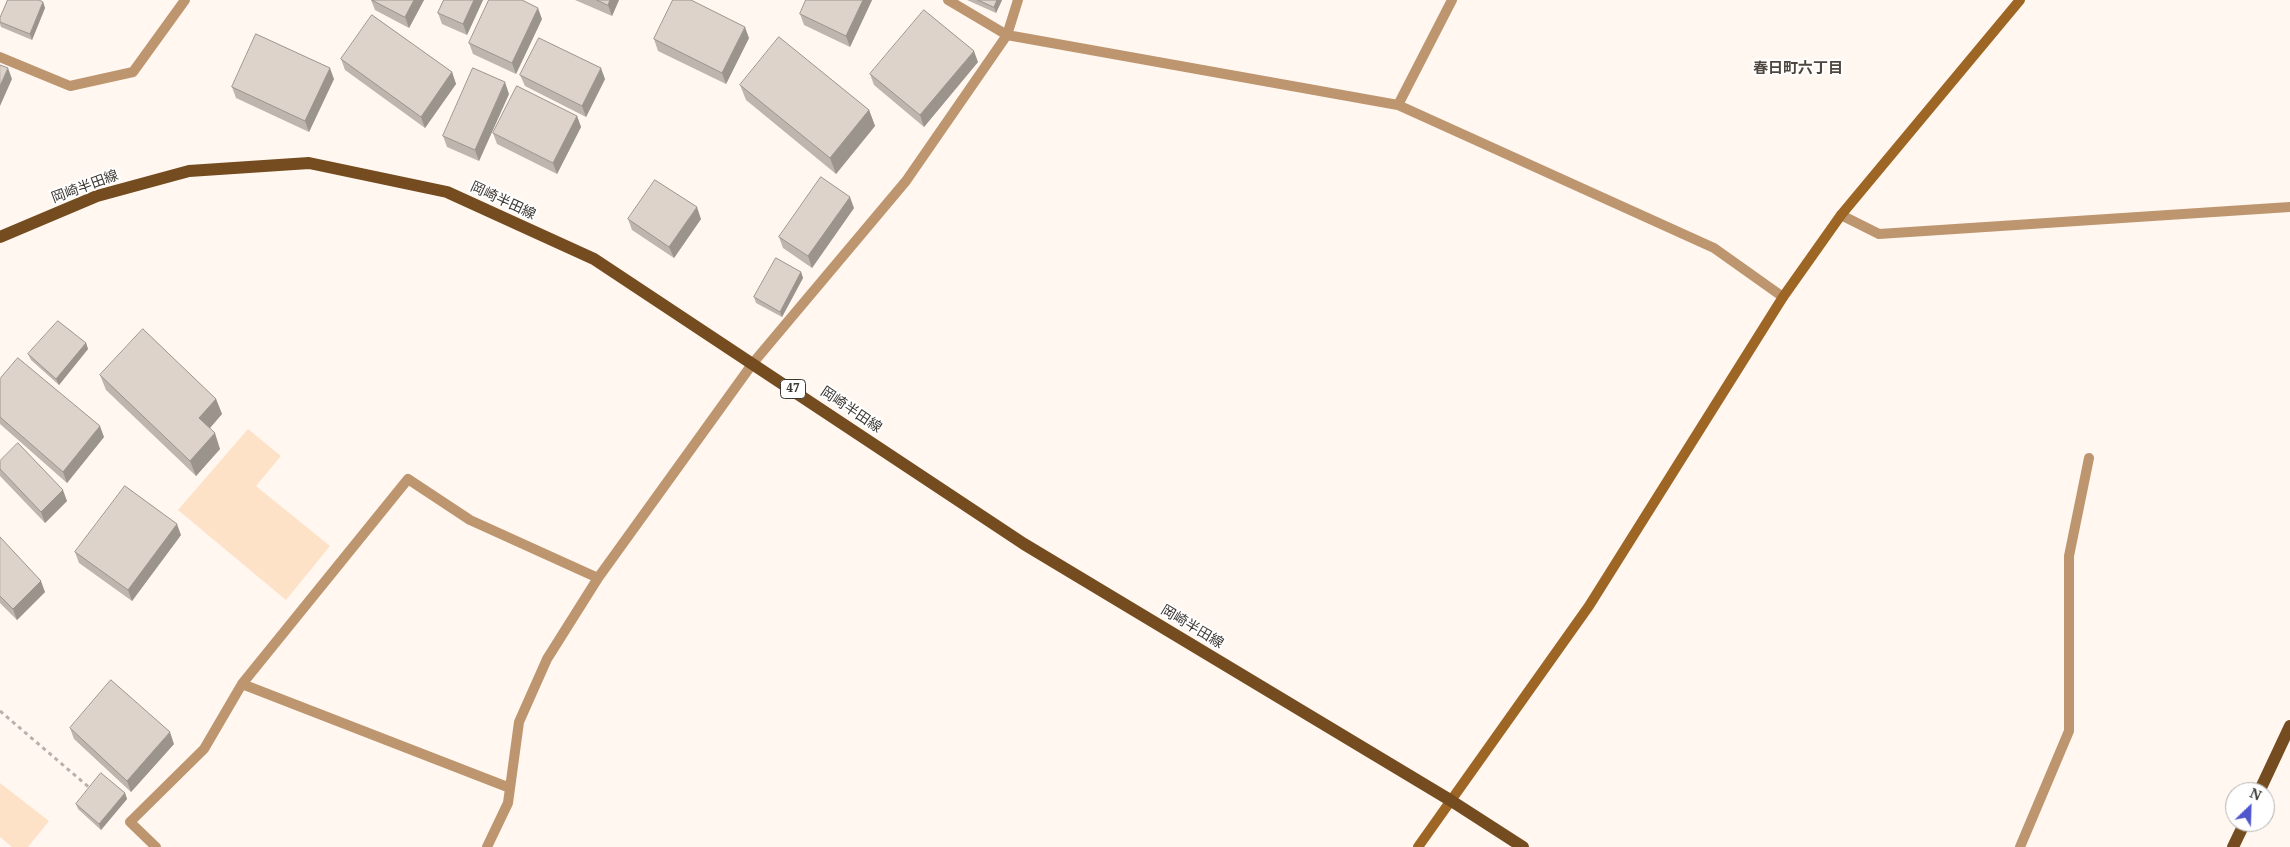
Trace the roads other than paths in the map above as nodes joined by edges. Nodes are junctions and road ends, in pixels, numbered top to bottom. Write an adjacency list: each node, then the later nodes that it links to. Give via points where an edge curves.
1 (185, 0): 7 (street, via 133,72 70,86)
2 (948, 0): 6 (street)
3 (1018, 0): 6 (street)
4 (1452, 0): 8 (street)
5 (2020, 0): 10 (street)
6 (1007, 35): 8 (street); 13 (street, via 906,181)
7 (0, 56)
8 (1398, 105): 12 (street, via 1714,248)
9 (2290, 207): 10 (street, via 1879,234)
10 (1840, 215): 12 (street)
11 (0, 237): 13 (main road, 岡崎半田線 / 47, via 97,196 189,171 309,163 447,192 594,259)
12 (1783, 298): 20 (street, via 1589,606)
13 (753, 363): 15 (street); 20 (main road, 岡崎半田線 / 47, via 1024,544)
14 (2089, 458): 26 (street, via 2070,556 2069,731)
15 (598, 578): 16 (street, via 470,520 408,479); 19 (street, via 547,659 519,722)
16 (242, 684): 19 (street); 22 (street, via 204,749 130,822)
17 (2290, 726): 18 (main road)
18 (2264, 782)
19 (510, 788): 23 (street, via 508,803)
20 (1450, 800): 24 (street); 25 (main road, 岡崎半田線 / 47)
21 (2240, 832): 27 (main road)
22 (156, 847)
23 (487, 847)
24 (1418, 847)
25 (1523, 847)
26 (2020, 847)
27 (2233, 847)

